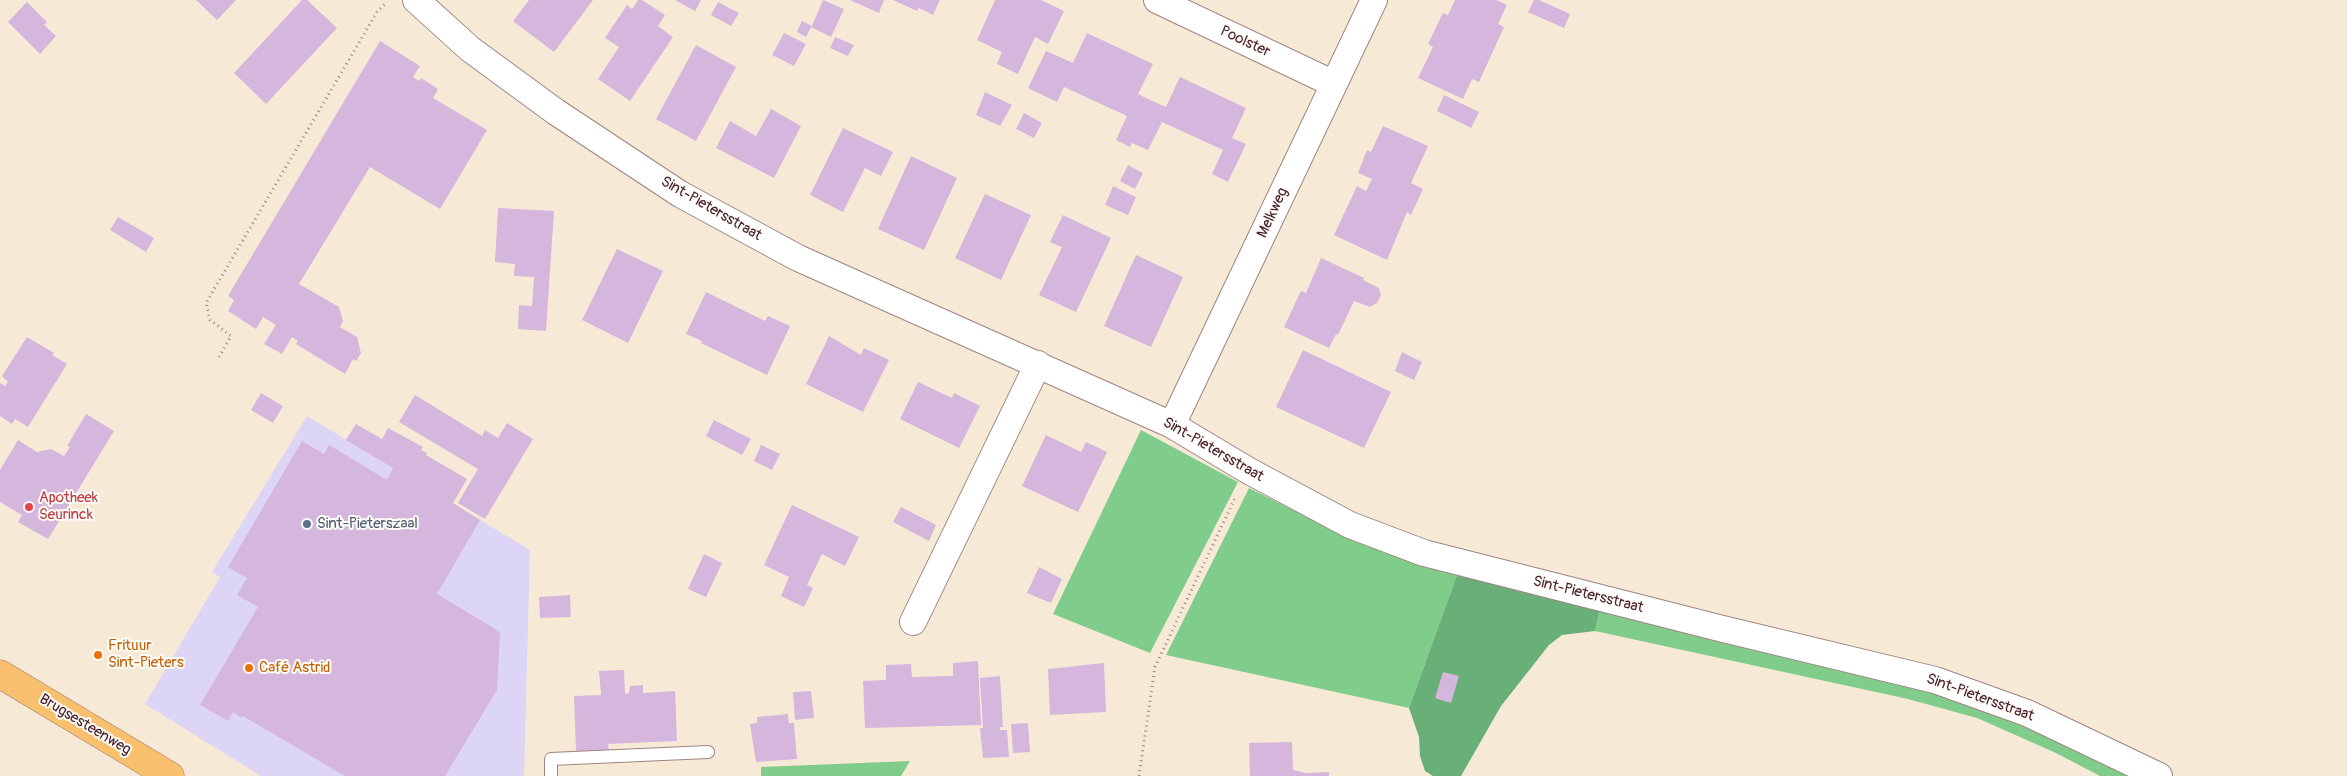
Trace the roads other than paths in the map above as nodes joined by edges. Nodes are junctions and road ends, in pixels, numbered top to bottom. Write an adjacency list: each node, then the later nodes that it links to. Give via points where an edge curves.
1 (416, 0): 5 (street, Sint-Pietersstraat, via 470,49 556,112 680,194 798,258)
2 (1157, 0): 4 (street, Poolster)
3 (1374, 0): 4 (street, Melkweg)
4 (1334, 84): 6 (street, Melkweg)
5 (1038, 364): 6 (street, Sint-Pietersstraat); 7 (street)
6 (1172, 425): 12 (street, Sint-Pietersstraat, via 1350,525 1424,553 1935,680 2027,713)
7 (914, 622)
8 (0, 674): 10 (main road, Brugsesteenweg)
9 (708, 752): 11 (lane, via 551,759)
10 (170, 776)
11 (551, 776)
12 (2159, 776)

